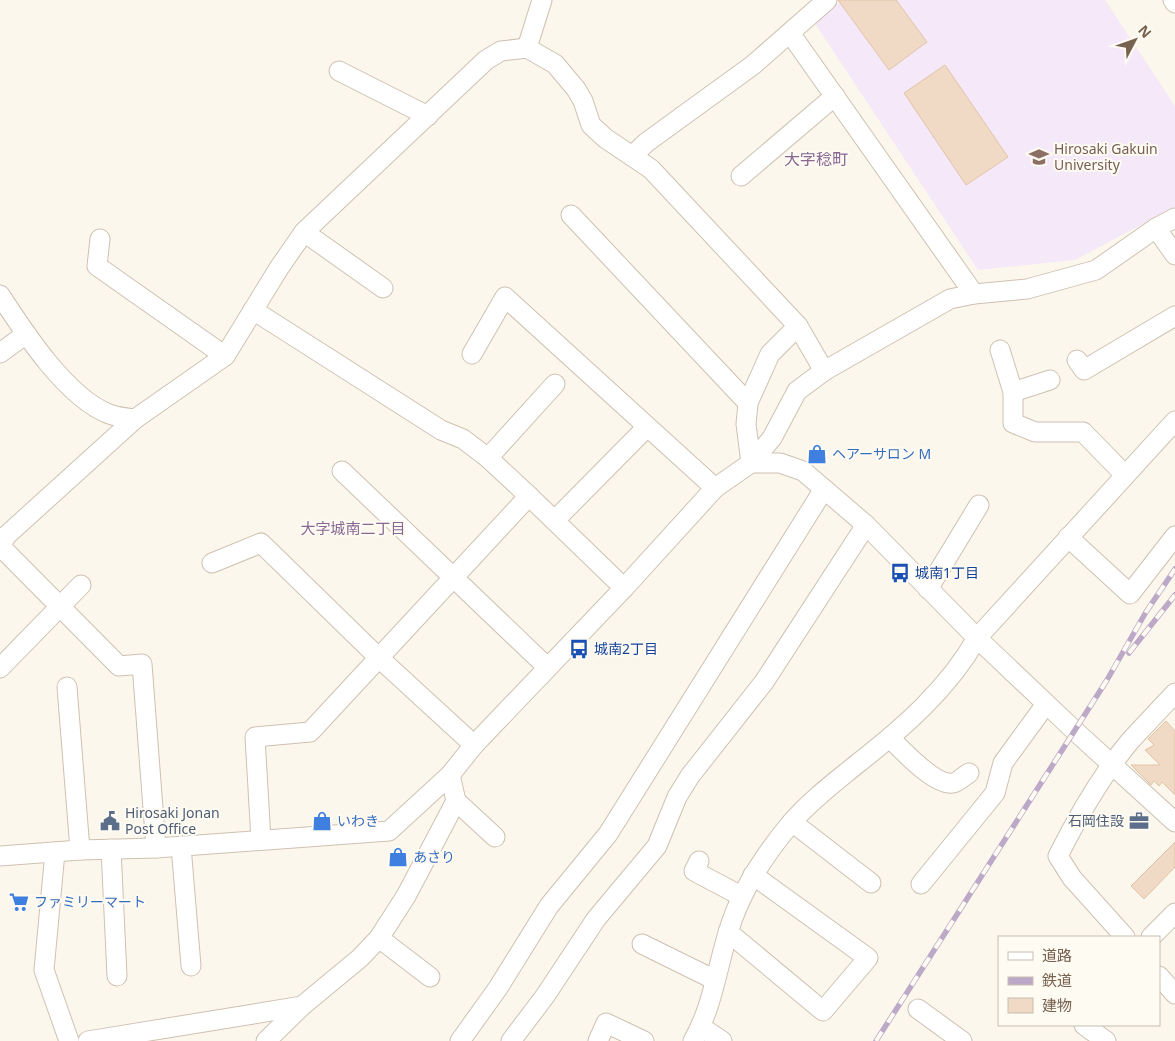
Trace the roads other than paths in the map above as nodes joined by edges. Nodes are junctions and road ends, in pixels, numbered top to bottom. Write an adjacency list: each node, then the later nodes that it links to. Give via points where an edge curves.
1 (542, 0): 4 (street)
2 (827, 0): 3 (street)
3 (790, 33): 6 (street); 8 (street, via 753,66)
4 (527, 48): 7 (street, via 501,51 486,60); 8 (street, via 555,64 583,100 591,125)
5 (339, 71): 7 (street)
6 (835, 96): 9 (street); 18 (street)
7 (428, 116): 13 (street)
8 (632, 156): 21 (street, via 651,169)
9 (741, 176)
10 (571, 215): 32 (street)
11 (1175, 218): 12 (street)
12 (1156, 228): 15 (street); 18 (street, via 1096,270 1027,289)
13 (304, 232): 16 (street); 19 (street)
14 (100, 239): 26 (street, via 97,266)
15 (1175, 255)
16 (383, 288)
17 (0, 294): 22 (street)
18 (974, 294): 28 (street, via 950,299)
19 (253, 310): 26 (street); 36 (street, via 441,430 463,439)
20 (1175, 316): 27 (street, via 1084,370)
21 (798, 326): 28 (street); 32 (street, via 770,354)
22 (26, 334): 24 (street); 33 (street, via 65,382 89,402 109,414)
23 (1000, 350): 31 (street)
24 (0, 353)
25 (472, 354): 35 (street, via 505,296)
26 (225, 356): 33 (street)
27 (1077, 360)
28 (824, 371): 37 (street, via 797,391 772,438)
29 (1050, 380): 31 (street)
30 (556, 384): 36 (street)
31 (1013, 392): 39 (street, via 1013,423 1035,432 1083,432)
32 (748, 403): 37 (street, via 746,424)
33 (135, 419): 48 (street)
34 (1175, 421): 39 (street)
35 (647, 427): 40 (street); 44 (street)
36 (488, 458): 42 (street)
37 (751, 464): 40 (street); 41 (street, via 780,463 803,471)
38 (342, 471): 50 (street)
39 (1125, 475): 47 (street)
40 (715, 488): 52 (street)
41 (824, 489): 45 (street); 102 (street, via 608,834 549,906 498,988)
42 (529, 496): 44 (street); 50 (street)
43 (979, 505): 53 (street)
44 (555, 520): 52 (street)
45 (866, 525): 53 (street); 103 (street, via 764,682 690,776 677,797 657,846 596,919)
46 (1175, 536): 47 (street, via 1130,594)
47 (1068, 537): 55 (street)
48 (0, 545): 54 (street)
49 (212, 563): 56 (street, via 261,543)
50 (453, 577): 56 (street); 57 (street)
51 (81, 585): 54 (street)
52 (624, 588): 57 (street)
53 (928, 589): 55 (street)
54 (60, 608): 58 (street); 73 (street, via 119,666 142,664)
55 (977, 638): 61 (street); 62 (street, via 967,656 933,698)
56 (378, 657): 63 (street); 71 (street, via 310,732 255,737)
57 (547, 667): 63 (street)
58 (0, 668)
59 (67, 687): 75 (street)
60 (1175, 692): 64 (street)
61 (1046, 704): 64 (street); 81 (street, via 1003,763 995,793)
62 (890, 738): 65 (street, via 945,782 954,783); 68 (street, via 814,799)
63 (474, 746): 66 (street)
64 (1113, 765): 69 (street); 85 (street, via 1076,821 1058,856 1072,878)
65 (969, 772)
66 (450, 775): 67 (street); 71 (street, via 389,831)
67 (456, 801): 70 (street); 87 (street, via 406,896)
68 (792, 822): 79 (street); 80 (street)
69 (1175, 822)
70 (495, 837)
71 (261, 840): 72 (street)
72 (181, 846): 73 (street); 89 (street)
73 (156, 848): 74 (street)
74 (111, 849): 75 (street); 90 (street)
75 (80, 850): 76 (street)
76 (54, 852): 77 (street); 99 (street, via 44,970)
77 (0, 856)
78 (699, 861): 82 (street, via 694,871)
79 (753, 875): 82 (street); 84 (street, via 868,958 823,1012)
80 (871, 882)
81 (921, 884)
82 (741, 896): 84 (street)
83 (1175, 913): 86 (street)
84 (728, 932): 93 (street)
85 (1124, 936)
86 (1152, 936)
87 (379, 938): 91 (street); 95 (street)
88 (642, 944): 93 (street)
89 (191, 966)
90 (117, 976)
91 (430, 977)
92 (1160, 977): 94 (street)
93 (715, 980): 98 (street)
94 (1175, 994)
95 (302, 1006): 100 (street); 101 (street)
96 (918, 1009): 107 (street)
97 (1089, 1026): 108 (street)
98 (697, 1034): 106 (street)
99 (69, 1041)
100 (88, 1041)
101 (266, 1041)
102 (460, 1041)
103 (511, 1041)
104 (598, 1041): 105 (street, via 606,1023)
105 (644, 1041)
106 (722, 1041)
107 (962, 1041)
108 (1106, 1041)

